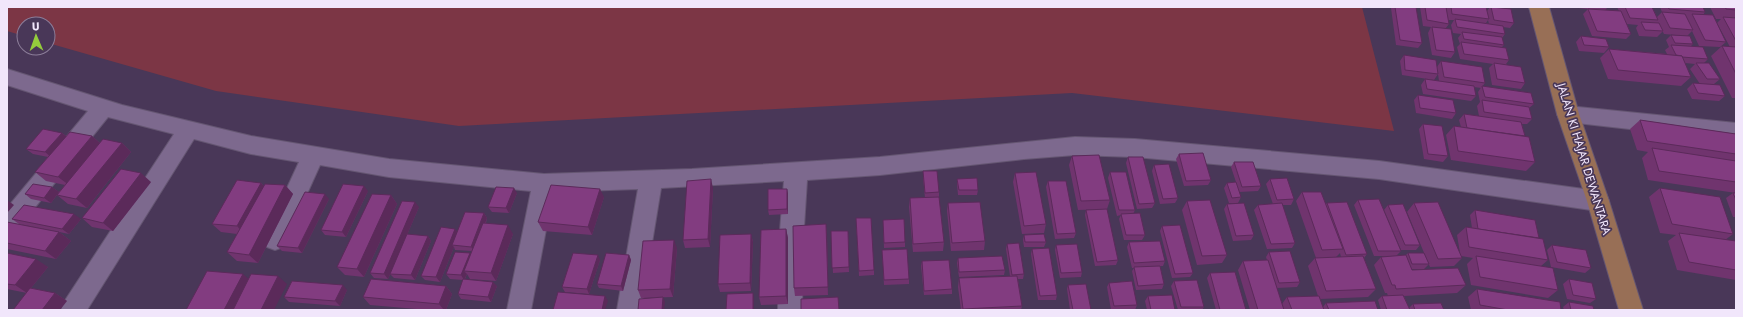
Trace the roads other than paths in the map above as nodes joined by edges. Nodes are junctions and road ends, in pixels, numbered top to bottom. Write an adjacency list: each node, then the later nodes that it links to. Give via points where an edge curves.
1 (1539, 7): 4 (main road, JALAN KI HAJAR DEWANTARA)
2 (7, 77): 3 (street)
3 (104, 107): 5 (street); 12 (street)
4 (1568, 114): 6 (street); 11 (main road, JALAN KI HAJAR DEWANTARA)
5 (188, 130): 7 (street); 14 (street)
6 (1736, 132)
7 (313, 156): 10 (street, via 389,168); 13 (street)
8 (796, 172): 9 (street); 11 (street, via 1068,147 1135,148 1379,170); 17 (street)
9 (651, 180): 10 (street); 16 (street)
10 (544, 183): 15 (street)
11 (1598, 201): 18 (main road, JALAN KI HAJAR DEWANTARA)
12 (7, 225)
13 (275, 240)
14 (73, 310)
15 (519, 310)
16 (629, 310)
17 (790, 310)
18 (1631, 310)

